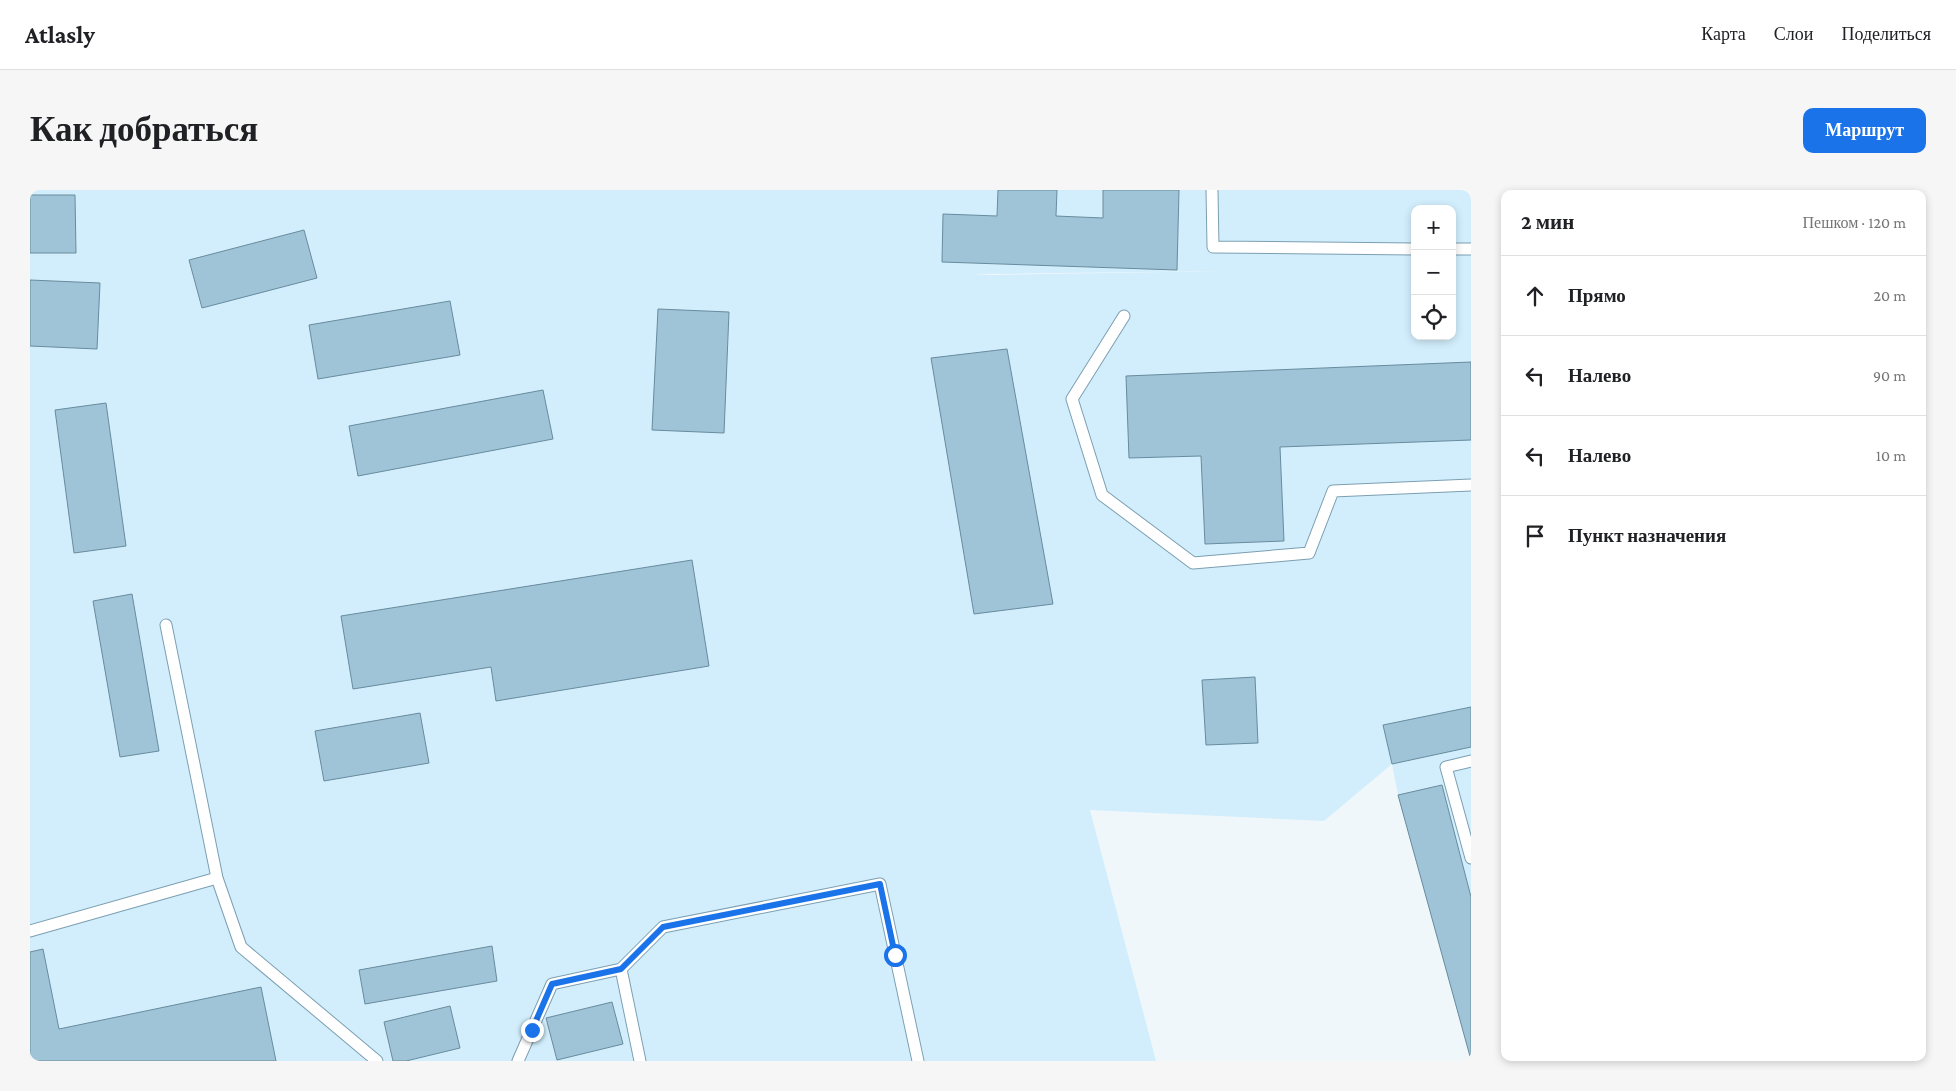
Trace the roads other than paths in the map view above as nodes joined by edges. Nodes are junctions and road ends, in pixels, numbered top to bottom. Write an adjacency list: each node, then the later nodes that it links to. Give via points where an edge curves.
1 (1212, 190): 2 (lane, via 1213,247)
2 (1411, 249)
3 (1456, 249): 4 (lane)
4 (1471, 249)
5 (1124, 316): 6 (lane, via 1072,399 1102,495 1193,563 1309,553 1333,492)
6 (1471, 485)
7 (166, 625): 10 (lane)
8 (1471, 761): 9 (lane, via 1446,767)
9 (1471, 858)
10 (217, 878): 11 (lane); 13 (lane, via 241,947)
11 (30, 931)
12 (621, 969): 14 (lane, via 552,984); 15 (lane); 16 (lane, via 663,927 880,884)
13 (378, 1061)
14 (518, 1061)
15 (640, 1061)
16 (918, 1061)

